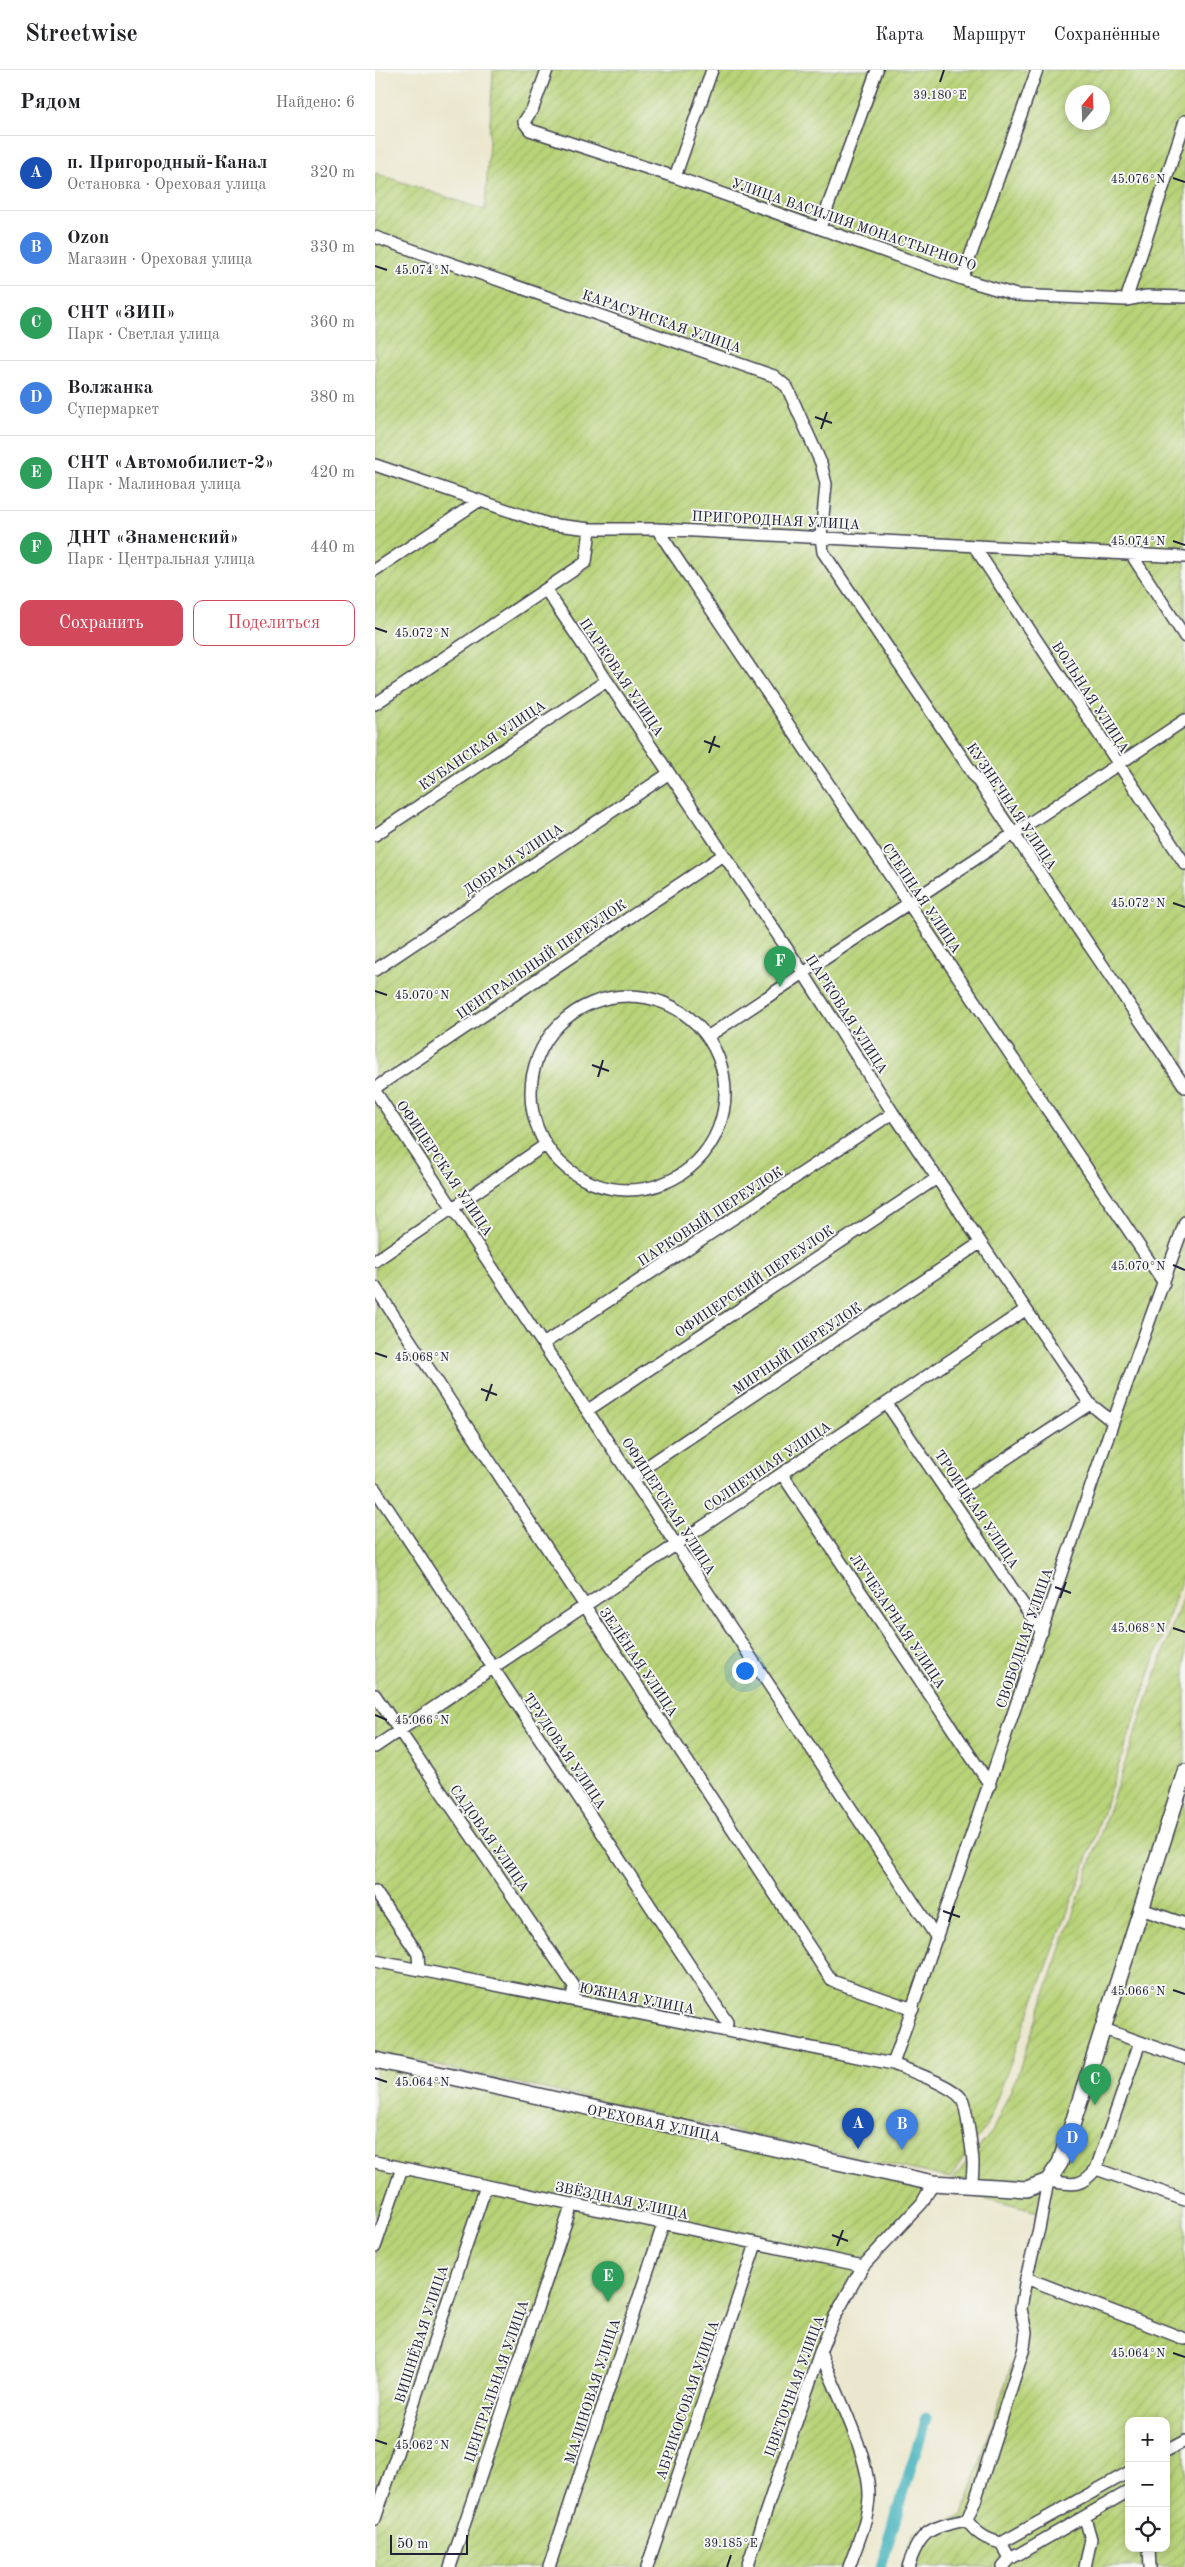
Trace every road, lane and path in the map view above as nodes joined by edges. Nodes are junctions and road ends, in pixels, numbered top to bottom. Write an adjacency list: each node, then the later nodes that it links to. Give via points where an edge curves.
1 (547, 70): 6 (street, УЛИЦА ВАСИЛИЯ МОНАСТЫРНОГО, via 533,108 524,122 530,130)
2 (712, 70): 6 (street)
3 (877, 70): 7 (street)
4 (1037, 70): 9 (street)
5 (1185, 121): 11 (street)
6 (675, 177): 7 (street, УЛИЦА ВАСИЛИЯ МОНАСТЫРНОГО)
7 (820, 228): 9 (street, УЛИЦА ВАСИЛИЯ МОНАСТЫРНОГО)
8 (375, 237): 16 (street, КАРАСУНСКАЯ УЛИЦА, via 775,376 787,387 821,463 826,484)
9 (962, 279): 11 (street, УЛИЦА ВАСИЛИЯ МОНАСТЫРНОГО, via 1015,295)
10 (1185, 297): 11 (street, УЛИЦА ВАСИЛИЯ МОНАСТЫРНОГО, via 1147,296)
11 (1126, 300)
12 (375, 465): 13 (street, ПРИГОРОДНАЯ УЛИЦА)
13 (479, 501): 14 (street, ПРИГОРОДНАЯ УЛИЦА, via 548,524); 20 (street)
14 (590, 529): 15 (street, ПРИГОРОДНАЯ УЛИЦА); 21 (street, via 586,562)
15 (657, 529): 16 (street, ПРИГОРОДНАЯ УЛИЦА); 32 (street, СТЕПНАЯ УЛИЦА)
16 (821, 538): 17 (street, ПРИГОРОДНАЯ УЛИЦА); 29 (street, КУЗНЕЧНАЯ УЛИЦА, via 823,552)
17 (974, 546): 18 (street, ПРИГОРОДНАЯ УЛИЦА); 26 (street, ВОЛЬНАЯ УЛИЦА)
18 (1131, 554): 19 (street, ПРИГОРОДНАЯ УЛИЦА); 22 (street)
19 (1185, 557)
20 (375, 570)
21 (546, 590): 23 (street, ПАРКОВАЯ УЛИЦА); 24 (street)
22 (1185, 637)
23 (606, 681): 27 (street, ПАРКОВАЯ УЛИЦА); 28 (street, КУБАНСКАЯ УЛИЦА)
24 (375, 704)
25 (1185, 720): 26 (street)
26 (1118, 765): 29 (street); 31 (street, ВОЛЬНАЯ УЛИЦА)
27 (669, 774): 30 (street, ПАРКОВАЯ УЛИЦА); 33 (street, ДОБРАЯ УЛИЦА)
28 (375, 834)
29 (1013, 835): 32 (street); 36 (street, КУЗНЕЧНАЯ УЛИЦА)
30 (723, 855): 34 (street, ПАРКОВАЯ УЛИЦА); 37 (street, ЦЕНТРАЛЬНЫЙ ПЕРЕУЛОК)
31 (1185, 864)
32 (909, 905): 34 (street); 45 (street, СТЕПНАЯ УЛИЦА)
33 (375, 970)
34 (804, 974): 35 (street); 38 (street, ПАРКОВАЯ УЛИЦА)
35 (707, 1037): 39 (street, via 676,1008 647,997 616,996 586,1004 555,1028 541,1047 531,1076 531,1108); 39 (street, via 723,1071 725,1100 719,1129 704,1154 683,1174 657,1186 637,1189 599,1186 573,1174)
36 (1185, 1087)
37 (375, 1089): 41 (street, ОФИЦЕРСКАЯ УЛИЦА)
38 (893, 1113): 40 (street, ПАРКОВАЯ УЛИЦА); 48 (street, ПАРКОВЫЙ ПЕРЕУЛОК)
39 (545, 1145): 41 (street)
40 (937, 1178): 43 (street, ПАРКОВАЯ УЛИЦА); 51 (street, ОФИЦЕРСКИЙ ПЕРЕУЛОК)
41 (453, 1206): 44 (street); 48 (street, ОФИЦЕРСКАЯ УЛИЦА)
42 (1185, 1222): 45 (street, СВОБОДНАЯ УЛИЦА)
43 (980, 1243): 47 (street, ПАРКОВАЯ УЛИЦА); 54 (street, МИРНЫЙ ПЕРЕУЛОК)
44 (375, 1261)
45 (1164, 1283): 52 (street, СВОБОДНАЯ УЛИЦА)
46 (375, 1287): 58 (street, ЗЕЛЁНАЯ УЛИЦА)
47 (1025, 1310): 49 (street, СОЛНЕЧНАЯ УЛИЦА); 50 (street, ПАРКОВАЯ УЛИЦА)
48 (543, 1344): 51 (street, ОФИЦЕРСКАЯ УЛИЦА)
49 (887, 1404): 53 (street, СОЛНЕЧНАЯ УЛИЦА); 56 (street, ТРОИЦКАЯ УЛИЦА)
50 (1090, 1404): 52 (street, ПАРКОВАЯ УЛИЦА); 56 (street)
51 (588, 1410): 54 (street, ОФИЦЕРСКАЯ УЛИЦА)
52 (1113, 1422): 59 (street, СВОБОДНАЯ УЛИЦА)
53 (781, 1474): 57 (street, СОЛНЕЧНАЯ УЛИЦА); 65 (street, ЛУЧЕЗАРНАЯ УЛИЦА)
54 (631, 1477): 57 (street, ОФИЦЕРСКАЯ УЛИЦА)
55 (375, 1489): 60 (street, ТРУДОВАЯ УЛИЦА)
56 (949, 1496): 59 (street, ТРОИЦКАЯ УЛИЦА)
57 (676, 1544): 58 (street, СОЛНЕЧНАЯ УЛИЦА); 70 (street, ОФИЦЕРСКАЯ УЛИЦА)
58 (585, 1608): 60 (street, СОЛНЕЧНАЯ УЛИЦА); 74 (street, ЗЕЛЁНАЯ УЛИЦА, via 832,1981)
59 (1042, 1632): 65 (street, СВОБОДНАЯ УЛИЦА)
60 (493, 1670): 62 (street, СОЛНЕЧНАЯ УЛИЦА); 76 (street, ТРУДОВАЯ УЛИЦА, via 727,2022)
61 (375, 1695): 62 (street, САДОВАЯ УЛИЦА)
62 (399, 1732): 63 (street, СОЛНЕЧНАЯ УЛИЦА); 73 (street, САДОВАЯ УЛИЦА, via 574,1986)
63 (375, 1748)
64 (1185, 1772): 66 (street)
65 (990, 1786): 70 (street, СВОБОДНАЯ УЛИЦА)
66 (1182, 1789): 68 (street)
67 (375, 1890): 72 (street, via 418,1954)
68 (1141, 1909): 69 (street); 75 (street)
69 (1185, 1924)
70 (937, 1938): 74 (street, СВОБОДНАЯ УЛИЦА)
71 (375, 1961): 72 (street, ЮЖНАЯ УЛИЦА)
72 (419, 1970): 73 (street, ЮЖНАЯ УЛИЦА)
73 (572, 2000): 76 (street, ЮЖНАЯ УЛИЦА)
74 (913, 2009): 80 (street, СВОБОДНАЯ УЛИЦА)
75 (1101, 2028): 77 (street); 84 (street, via 1060,2163)
76 (726, 2031): 80 (street, ЮЖНАЯ УЛИЦА)
77 (1141, 2042): 78 (street); 83 (street)
78 (1185, 2058)
79 (375, 2060): 85 (street, ОРЕХОВАЯ УЛИЦА)
80 (893, 2064): 87 (street, ЮЖНАЯ УЛИЦА, via 942,2085 962,2099 973,2163)
81 (375, 2162): 82 (street, ЗВЁЗДНАЯ УЛИЦА)
82 (402, 2168): 86 (street, ЗВЁЗДНАЯ УЛИЦА); 92 (street)
83 (1096, 2169): 84 (street, via 1077,2185); 88 (street)
84 (1048, 2181): 87 (street, ОРЕХОВАЯ УЛИЦА, via 1027,2189); 94 (street)
85 (933, 2183): 87 (street, ОРЕХОВАЯ УЛИЦА); 93 (street, ЦВЕТОЧНАЯ УЛИЦА, via 922,2203)
86 (486, 2186): 89 (street, ЗВЁЗДНАЯ УЛИЦА); 102 (street, ВИШНЁВАЯ УЛИЦА)
87 (971, 2187)
88 (1185, 2200)
89 (572, 2204): 90 (street, ЗВЁЗДНАЯ УЛИЦА); 107 (street, ЦЕНТРАЛЬНАЯ УЛИЦА)
90 (663, 2225): 91 (street, ЗВЁЗДНАЯ УЛИЦА); 108 (street, МАЛИНОВАЯ УЛИЦА)
91 (756, 2244): 93 (street, ЗВЁЗДНАЯ УЛИЦА); 109 (street, АБРИКОСОВАЯ УЛИЦА)
92 (375, 2247)
93 (863, 2266): 96 (street, ЦВЕТОЧНАЯ УЛИЦА, via 835,2316)
94 (1026, 2278): 95 (street); 103 (street, via 1021,2309 1026,2332 1024,2348)
95 (1185, 2339)
96 (820, 2352): 110 (street, ЦВЕТОЧНАЯ УЛИЦА); 111 (street, via 867,2474 869,2497)
97 (1185, 2441): 98 (street)
98 (1170, 2449)
99 (1125, 2474): 104 (street)
100 (1125, 2493): 101 (street)
101 (1085, 2518): 106 (street); 113 (street, via 1091,2539)
102 (375, 2519)
103 (967, 2520): 104 (street, via 973,2529); 112 (street, via 935,2528 923,2535 916,2544)
104 (1001, 2543): 106 (street)
105 (1149, 2552): 114 (street)
106 (1007, 2563)
107 (449, 2567)
108 (549, 2567)
109 (647, 2567)
110 (747, 2567)
111 (849, 2567)
112 (908, 2567)
113 (1085, 2567)
114 (1150, 2567)

